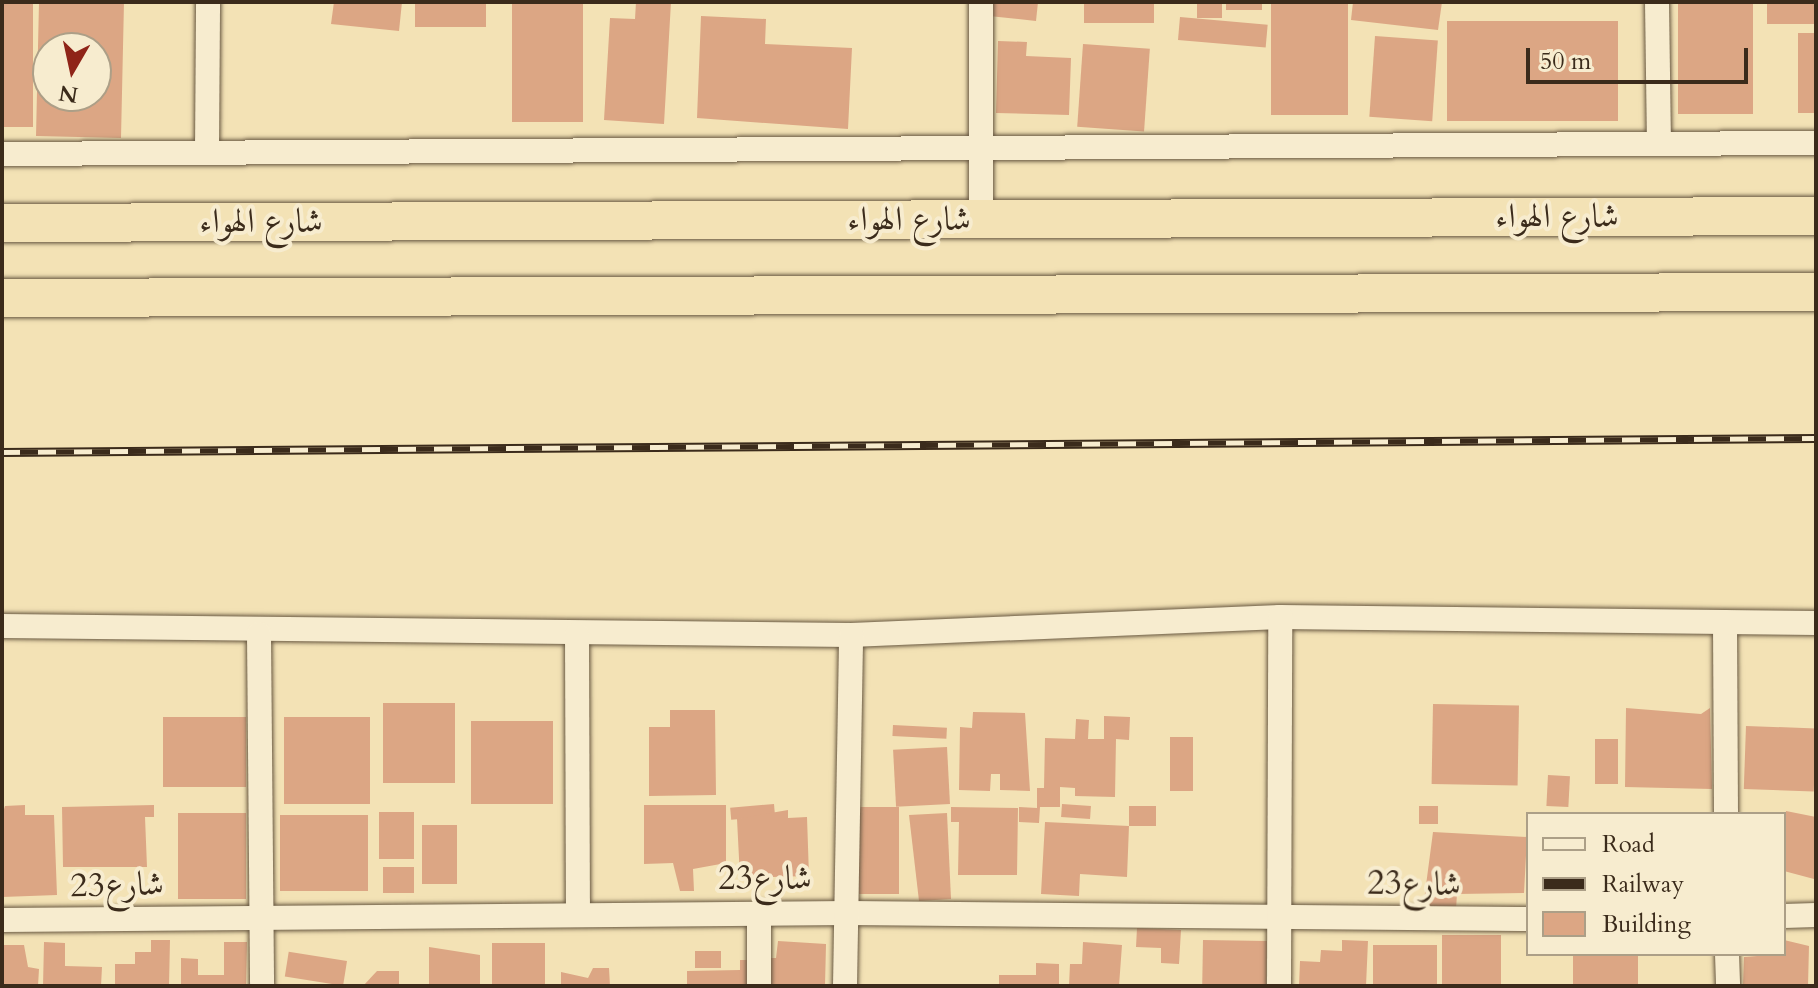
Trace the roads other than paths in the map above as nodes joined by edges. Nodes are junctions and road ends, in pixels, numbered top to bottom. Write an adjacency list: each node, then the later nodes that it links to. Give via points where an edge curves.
1 (208, 2): 7 (street)
2 (981, 2): 6 (street)
3 (1657, 2): 4 (street)
4 (1659, 143): 5 (street); 6 (street)
5 (1816, 143)
6 (984, 148): 7 (street); 10 (street)
7 (207, 153): 8 (street)
8 (2, 154)
9 (1816, 216): 10 (highway, شارع الهواء)
10 (981, 219): 11 (highway, شارع الهواء)
11 (2, 223)
12 (1816, 292): 13 (highway)
13 (2, 298)
14 (1280, 617): 15 (street); 20 (street); 25 (street)
15 (1725, 622): 16 (street); 21 (street)
16 (1816, 623)
17 (2, 626): 18 (street)
18 (259, 634): 19 (street); 28 (street)
19 (577, 635): 20 (street); 24 (street)
20 (851, 635): 23 (street)
21 (1726, 812)
22 (759, 913): 23 (street, شارع23); 24 (street, شارع23); 33 (street)
23 (849, 913): 25 (street, شارع23); 34 (street)
24 (578, 914): 28 (street, شارع23)
25 (1280, 914): 29 (street, شارع23); 35 (street)
26 (1816, 915): 27 (street)
27 (1786, 916)
28 (262, 917): 30 (street, شارع23); 32 (street)
29 (1526, 919)
30 (2, 920)
31 (1727, 956): 36 (street)
32 (262, 986)
33 (759, 986)
34 (845, 986)
35 (1279, 986)
36 (1728, 986)

